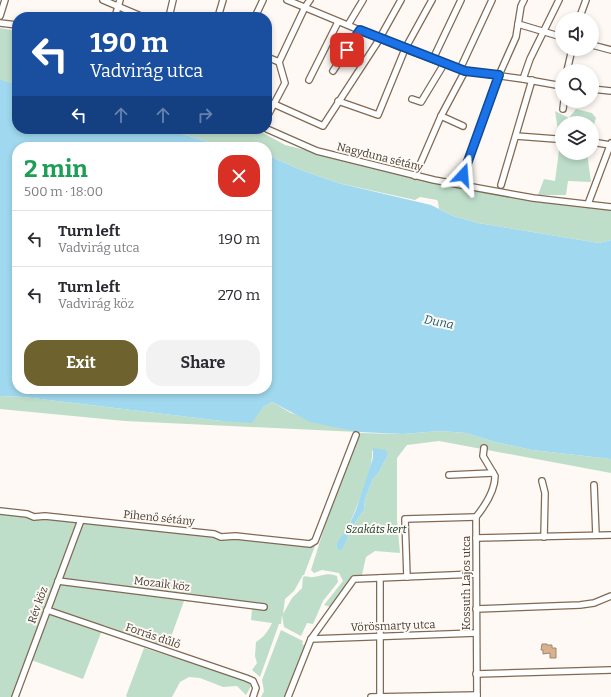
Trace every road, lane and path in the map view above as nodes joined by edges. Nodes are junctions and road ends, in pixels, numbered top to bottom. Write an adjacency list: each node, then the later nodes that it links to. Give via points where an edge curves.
1 (5, 0): 25 (street)
2 (103, 0): 17 (street)
3 (120, 0): 17 (street)
4 (173, 0): 21 (street)
5 (223, 0): 22 (street)
6 (263, 0): 23 (street)
7 (287, 0): 18 (street)
8 (310, 0): 18 (street)
9 (363, 0): 30 (street)
10 (401, 0): 34 (street)
11 (432, 0): 37 (street)
12 (462, 0): 40 (street)
13 (492, 0): 43 (street)
14 (524, 0): 29 (street)
15 (559, 0): 32 (street)
16 (586, 0): 24 (street)
17 (118, 6): 19 (street); 20 (street)
18 (305, 7): 26 (street); 41 (street)
19 (116, 12)
20 (132, 12)
21 (170, 12)
22 (219, 12)
23 (257, 12)
24 (582, 12)
25 (0, 16)
26 (338, 22): 30 (street); 47 (street)
27 (0, 23): 28 (street)
28 (12, 24)
29 (518, 24): 32 (street); 45 (street, via 516,37)
30 (348, 25): 31 (street)
31 (360, 30): 34 (street); 44 (street)
32 (544, 31): 33 (street); 46 (street)
33 (555, 35)
34 (379, 37): 37 (street); 53 (street)
35 (611, 43): 38 (street)
36 (599, 47): 38 (street)
37 (406, 49): 40 (street); 53 (street, via 378,115)
38 (610, 50)
39 (272, 59): 41 (street)
40 (433, 59): 42 (street)
41 (279, 62): 54 (street, via 285,83)
42 (444, 64): 43 (street); 52 (street, via 421,102)
43 (462, 70): 45 (street); 56 (street)
44 (333, 71)
45 (499, 75): 46 (street); 63 (street)
46 (523, 78): 48 (street)
47 (309, 80)
48 (532, 80): 49 (street); 59 (street)
49 (555, 85)
50 (599, 90): 51 (street)
51 (611, 91)
52 (412, 98)
53 (338, 101): 54 (street, via 322,126)
54 (274, 104): 55 (street)
55 (272, 108)
56 (441, 116): 57 (street); 64 (street)
57 (463, 126)
58 (272, 131): 64 (street, Nagyduna sétány, via 317,151)
59 (516, 136): 60 (street); 65 (street)
60 (555, 139)
61 (599, 143): 62 (street)
62 (611, 144): 66 (street)
63 (463, 175)
64 (415, 176): 66 (street, Nagyduna sétány, via 498,193)
65 (501, 184)
66 (588, 204): 67 (street, Nagyduna sétány)
67 (611, 207)
68 (356, 436): 76 (street, Pihenő sétány, via 315,541 310,544 236,536 221,537 214,534)
69 (484, 448): 70 (street, via 483,456)
70 (493, 473): 71 (street); 75 (street, via 495,480 488,499)
71 (449, 475)
72 (542, 481): 79 (street, via 545,493)
73 (594, 485): 77 (street)
74 (0, 511): 76 (street, Pihenő sétány, via 34,517)
75 (476, 517): 80 (street, Kossuth Lajos utca); 82 (street, via 405,519)
76 (81, 520): 84 (street, Rév köz)
77 (596, 535): 78 (street); 79 (street)
78 (611, 535)
79 (544, 537): 80 (street)
80 (476, 538): 81 (street, Kossuth Lajos utca)
81 (476, 574): 82 (street); 87 (street, Kossuth Lajos utca)
82 (406, 577): 83 (street)
83 (380, 578): 90 (street); 91 (street, via 354,579)
84 (58, 581): 86 (street, Mozaik köz); 88 (street, Rév köz)
85 (611, 596): 87 (street, via 580,605)
86 (264, 607)
87 (476, 609): 89 (street, Kossuth Lajos utca)
88 (47, 610): 95 (street, Rév köz); 96 (street, Forrás dűlő, via 253,681 256,688)
89 (476, 633): 90 (street, Vörösmarty utca); 93 (street, Kossuth Lajos utca)
90 (381, 636): 91 (street, Vörösmarty utca); 99 (street)
91 (311, 639): 97 (street)
92 (611, 670): 93 (street)
93 (476, 674): 94 (street, Kossuth Lajos utca)
94 (477, 696): 99 (street)
95 (15, 697)
96 (253, 697)
97 (288, 697)
98 (371, 697): 99 (street)
99 (380, 697)

